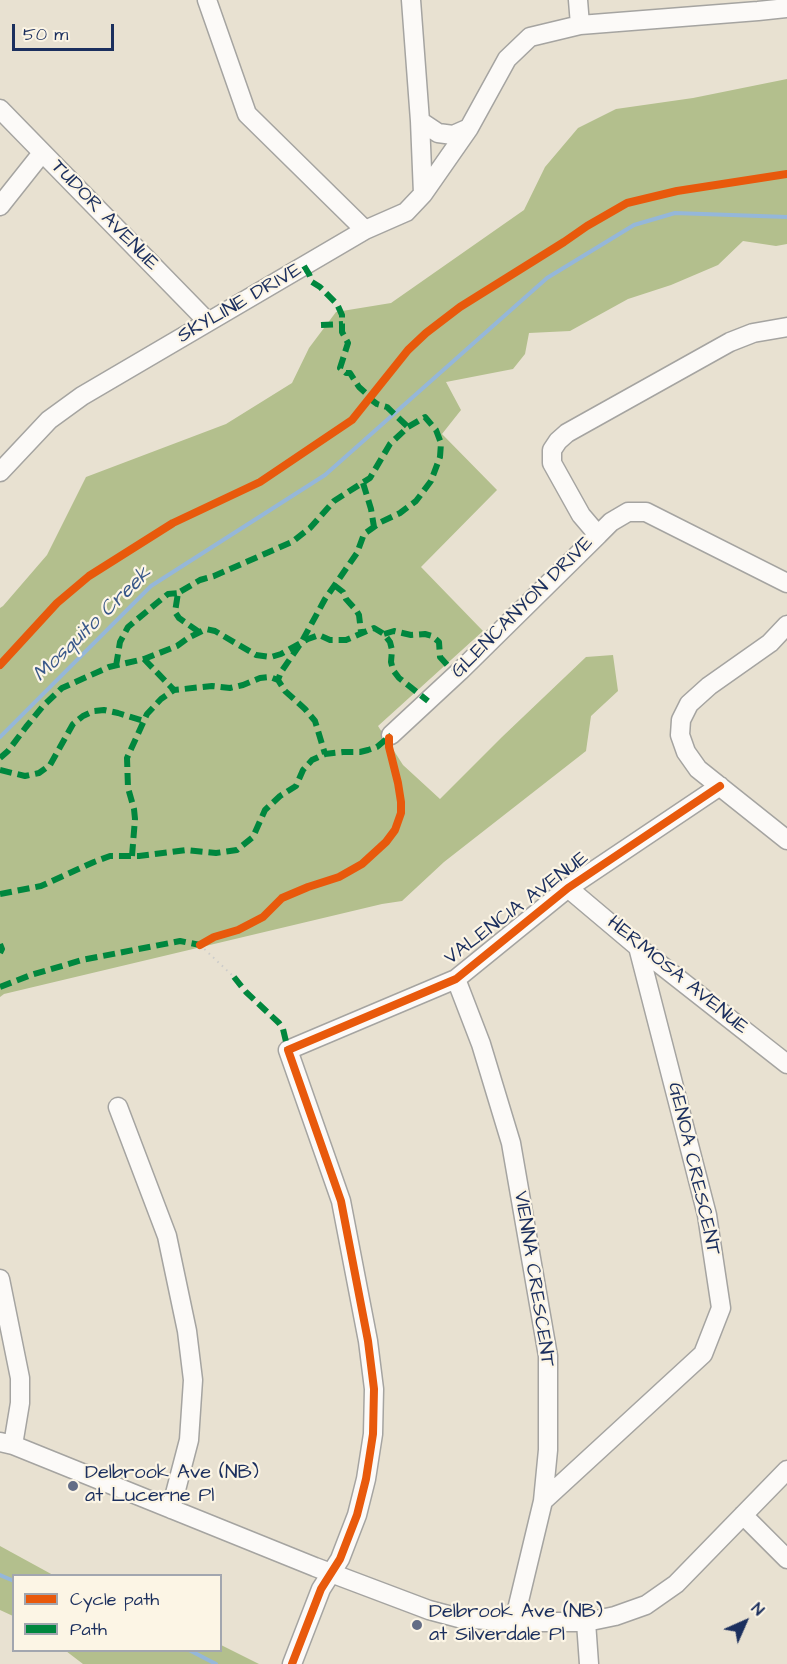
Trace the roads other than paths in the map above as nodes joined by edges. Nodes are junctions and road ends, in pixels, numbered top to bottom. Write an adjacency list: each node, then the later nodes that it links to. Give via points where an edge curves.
1 (207, 0): 13 (street, via 247,114)
2 (411, 0): 8 (street)
3 (578, 0): 6 (street)
4 (757, 6): 5 (street, SKYLINE DRIVE); 6 (street, SKYLINE DRIVE)
5 (787, 8)
6 (580, 25): 9 (street, SKYLINE DRIVE, via 531,37 507,59)
7 (0, 109): 10 (street, TUDOR AVENUE)
8 (420, 122): 9 (street, via 438,133 453,135); 11 (street)
9 (469, 128): 11 (street, SKYLINE DRIVE)
10 (42, 153): 12 (street); 14 (street, TUDOR AVENUE)
11 (423, 194): 13 (street, SKYLINE DRIVE, via 406,212)
12 (0, 206)
13 (365, 230): 14 (street, SKYLINE DRIVE)
14 (208, 322): 16 (street, SKYLINE DRIVE, via 82,396 49,420)
15 (787, 327): 17 (street, GLENCANYON DRIVE, via 730,342 558,441 552,450 552,463 581,515)
16 (0, 472)
17 (598, 535): 18 (street, via 628,512 646,512); 20 (street, GLENCANYON DRIVE)
18 (787, 583)
19 (787, 625): 21 (street, via 770,643 689,704 681,720 680,735 686,752 698,769)
20 (391, 735)
21 (720, 786): 22 (street); 23 (street, VALENCIA AVENUE)
22 (787, 840)
23 (568, 888): 24 (street, HERMOSA AVENUE); 25 (street, VALENCIA AVENUE)
24 (638, 947): 26 (street, HERMOSA AVENUE); 31 (street, GENOA CRESCENT, via 707,1215 721,1308 703,1354)
25 (456, 979): 31 (street, VIENNA CRESCENT, via 481,1044 511,1143 548,1356 548,1450); 35 (street, VALENCIA AVENUE, via 288,1050 341,1201 374,1389 366,1479 357,1515)
26 (787, 1064)
27 (118, 1107): 32 (street, via 167,1236 187,1331 193,1380 189,1440)
28 (0, 1278): 29 (street, via 20,1378 20,1403)
29 (7, 1444): 32 (street)
30 (787, 1470): 33 (street)
31 (543, 1501): 36 (street, VIENNA CRESCENT)
32 (171, 1509): 35 (street)
33 (743, 1515): 34 (street); 37 (street, via 676,1584 646,1605)
34 (787, 1559)
35 (331, 1573): 36 (street, via 429,1610 459,1618); 38 (street, via 321,1588)
36 (514, 1622): 37 (street)
37 (586, 1622): 39 (street)
38 (292, 1664)
39 (589, 1664)

